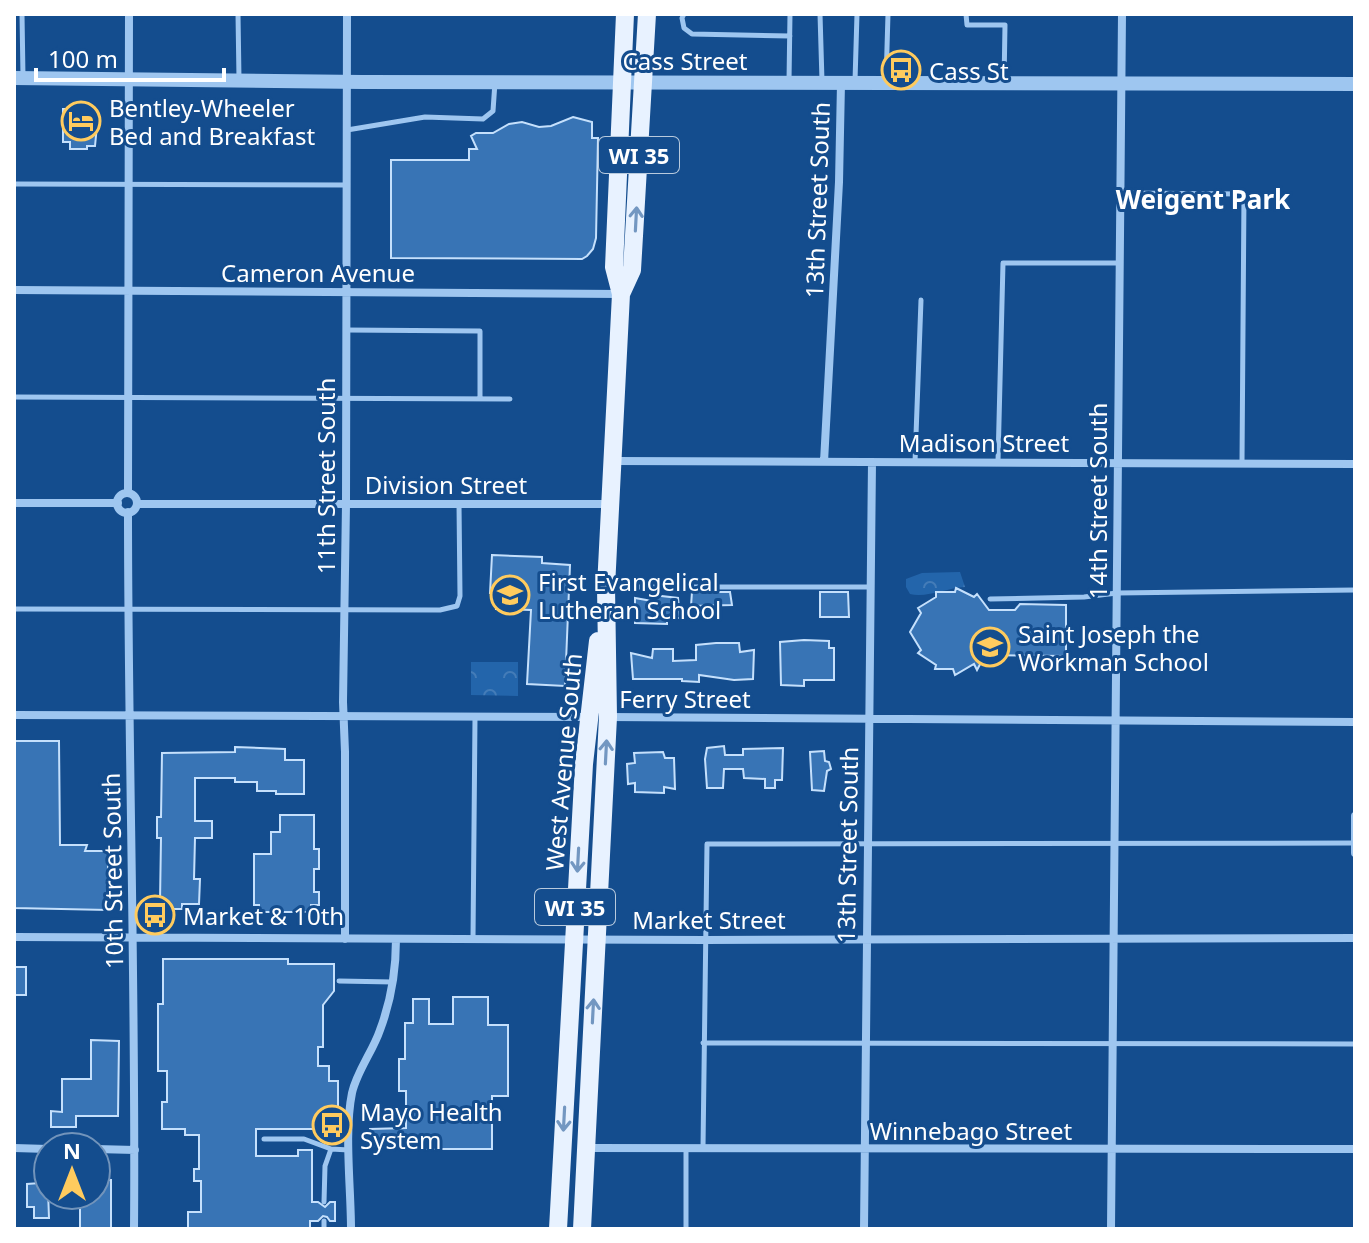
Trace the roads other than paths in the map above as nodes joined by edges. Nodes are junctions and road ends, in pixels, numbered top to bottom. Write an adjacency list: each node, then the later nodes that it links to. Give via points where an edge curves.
1 (22, 14): 17 (lane)
2 (129, 14): 18 (street)
3 (238, 14): 19 (lane)
4 (347, 14): 20 (street, 11th Street South)
5 (625, 14): 22 (main road, West Avenue South / WI 35)
6 (647, 14): 23 (main road, West Avenue South / WI 35)
7 (684, 14): 16 (lane, via 684,28 692,34)
8 (790, 14): 16 (lane)
9 (820, 14): 25 (lane)
10 (857, 14): 26 (lane)
11 (888, 14): 27 (lane)
12 (966, 14): 15 (lane, via 967,25)
13 (1005, 14): 15 (lane)
14 (1122, 14): 29 (street, 14th Street South)
15 (1005, 25): 28 (lane)
16 (790, 36): 24 (lane)
17 (19, 78): 18 (street, Cass Street)
18 (128, 78): 19 (street, Cass Street); 33 (street)
19 (239, 80): 20 (street, Cass Street)
20 (348, 81): 21 (street, Cass Street); 31 (street, 11th Street South)
21 (495, 82): 22 (street, Cass Street); 31 (lane, via 493,111 483,119 425,117)
22 (620, 82): 23 (street, Cass Street); 40 (main road, West Avenue South / WI 35, via 614,267)
23 (643, 82): 24 (street, Cass Street); 40 (main road, West Avenue South / WI 35, one-way to 23, via 632,270)
24 (789, 82): 25 (street, Cass Street)
25 (822, 83): 26 (street, Cass Street)
26 (848, 83): 27 (street, Cass Street); 50 (street, 13th Street South)
27 (886, 83): 28 (street, Cass Street)
28 (1004, 84): 29 (street, Cass Street)
29 (1122, 84): 30 (street, Cass Street); 35 (street, 14th Street South)
30 (1355, 84)
31 (347, 130): 34 (street, 11th Street South)
32 (14, 184): 33 (lane)
33 (129, 184): 34 (lane); 38 (street)
34 (347, 185): 39 (street, 11th Street South)
35 (1121, 193): 36 (street, 14th Street South); 54 (lane, via 1244,194)
36 (1120, 263): 49 (lane, via 1003,263); 53 (street, 14th Street South)
37 (14, 290): 38 (street, Cameron Avenue)
38 (130, 291): 39 (street, Cameron Avenue); 44 (street)
39 (346, 292): 40 (street, Cameron Avenue); 42 (street, 11th Street South)
40 (621, 294): 48 (main road, West Avenue South / WI 35)
41 (921, 300): 52 (lane)
42 (346, 330): 45 (street, 11th Street South); 46 (lane, via 480,331)
43 (14, 397): 44 (lane)
44 (129, 397): 45 (lane); 56 (street)
45 (345, 397): 46 (lane); 60 (street, 11th Street South)
46 (480, 398): 47 (lane)
47 (510, 399)
48 (613, 461): 50 (street, Madison Street); 62 (main road, West Avenue South / WI 35)
49 (998, 461): 52 (street, Madison Street); 53 (street, Madison Street)
50 (824, 462): 51 (street, Madison Street)
51 (872, 462): 52 (street, Madison Street); 65 (street, 13th Street South)
52 (915, 462)
53 (1117, 462): 54 (street, Madison Street); 67 (street, 14th Street South)
54 (1242, 463): 55 (street, Madison Street)
55 (1355, 464)
56 (128, 493): 58 (street); 59 (street)
57 (14, 503): 58 (street)
58 (118, 503): 63 (street)
59 (137, 504): 60 (street, Division Street); 63 (street)
60 (346, 504): 61 (street, Division Street); 71 (street, 11th Street South)
61 (459, 504): 62 (street, Division Street); 71 (lane, via 457,606)
62 (610, 504): 64 (main road, West Avenue South / WI 35)
63 (128, 512): 70 (street, 10th Street South)
64 (606, 587): 65 (lane); 76 (main road, West Avenue South / WI 35); 77 (main road, West Avenue South / WI 35)
65 (871, 587): 78 (street, 13th Street South)
66 (1355, 590): 67 (lane)
67 (1117, 593): 68 (lane); 79 (street, 14th Street South)
68 (990, 599)
69 (14, 609): 70 (lane)
70 (128, 609): 71 (lane); 72 (street, 10th Street South)
71 (344, 610): 74 (street, 11th Street South)
72 (128, 714): 73 (street, Ferry Street); 74 (street, Ferry Street); 86 (street, 10th Street South)
73 (14, 715)
74 (345, 717): 75 (street, Ferry Street); 90 (street, 11th Street South)
75 (475, 717): 76 (street, Ferry Street); 92 (lane)
76 (588, 717): 77 (street, Ferry Street); 87 (main road, West Avenue South / WI 35, one-way to 87)
77 (608, 717): 78 (street, Ferry Street); 88 (main road, West Avenue South / WI 35, one-way to 77)
78 (869, 719): 79 (street, Ferry Street); 82 (street, 13th Street South)
79 (1115, 721): 80 (street, Ferry Street); 83 (street, 14th Street South)
80 (1355, 722)
81 (1355, 816): 84 (street)
82 (867, 842): 83 (lane); 93 (lane, via 707,844); 94 (street, 13th Street South)
83 (1114, 842): 84 (lane); 95 (street, 14th Street South)
84 (1355, 846)
85 (14, 937): 86 (street, Market Street)
86 (134, 938): 90 (street, Market Street); 109 (street, 10th Street South)
87 (573, 938): 88 (street, Market Street); 92 (street, Market Street); 118 (main road, West Avenue South / WI 35, one-way to 118)
88 (597, 938): 93 (street, Market Street); 103 (main road, West Avenue South / WI 35, one-way to 88)
89 (1355, 938): 95 (street, Market Street)
90 (345, 939): 91 (street, Market Street)
91 (396, 939): 92 (street, Market Street); 97 (street)
92 (473, 939)
93 (705, 940): 94 (street, Market Street); 98 (lane)
94 (866, 940): 95 (street, Market Street); 99 (street, 13th Street South)
95 (1113, 940): 100 (street, 14th Street South)
96 (339, 981): 97 (lane)
97 (393, 982): 110 (street, via 380,1031 354,1087)
98 (703, 1043): 99 (lane); 107 (lane)
99 (865, 1043): 100 (lane); 111 (street, 13th Street South)
100 (1111, 1044): 101 (lane); 112 (street, 14th Street South)
101 (1355, 1044)
102 (264, 1139): 105 (lane, via 304,1139)
103 (587, 1148): 106 (street, Winnebago Street); 119 (main road, West Avenue South / WI 35)
104 (112, 1149): 109 (street)
105 (331, 1149): 110 (lane); 113 (lane)
106 (686, 1149): 107 (street, Winnebago Street); 120 (lane)
107 (703, 1149): 111 (street, Winnebago Street)
108 (1355, 1149): 112 (street, Winnebago Street)
109 (135, 1150): 115 (street, 10th Street South)
110 (350, 1150): 117 (street)
111 (864, 1150): 112 (street, Winnebago Street); 121 (street, 13th Street South)
112 (1111, 1150): 122 (street, 14th Street South)
113 (324, 1202)
114 (324, 1221): 116 (lane)
115 (134, 1229)
116 (324, 1229)
117 (351, 1229)
118 (558, 1229)
119 (582, 1229)
120 (686, 1229)
121 (864, 1229)
122 (1111, 1229)

